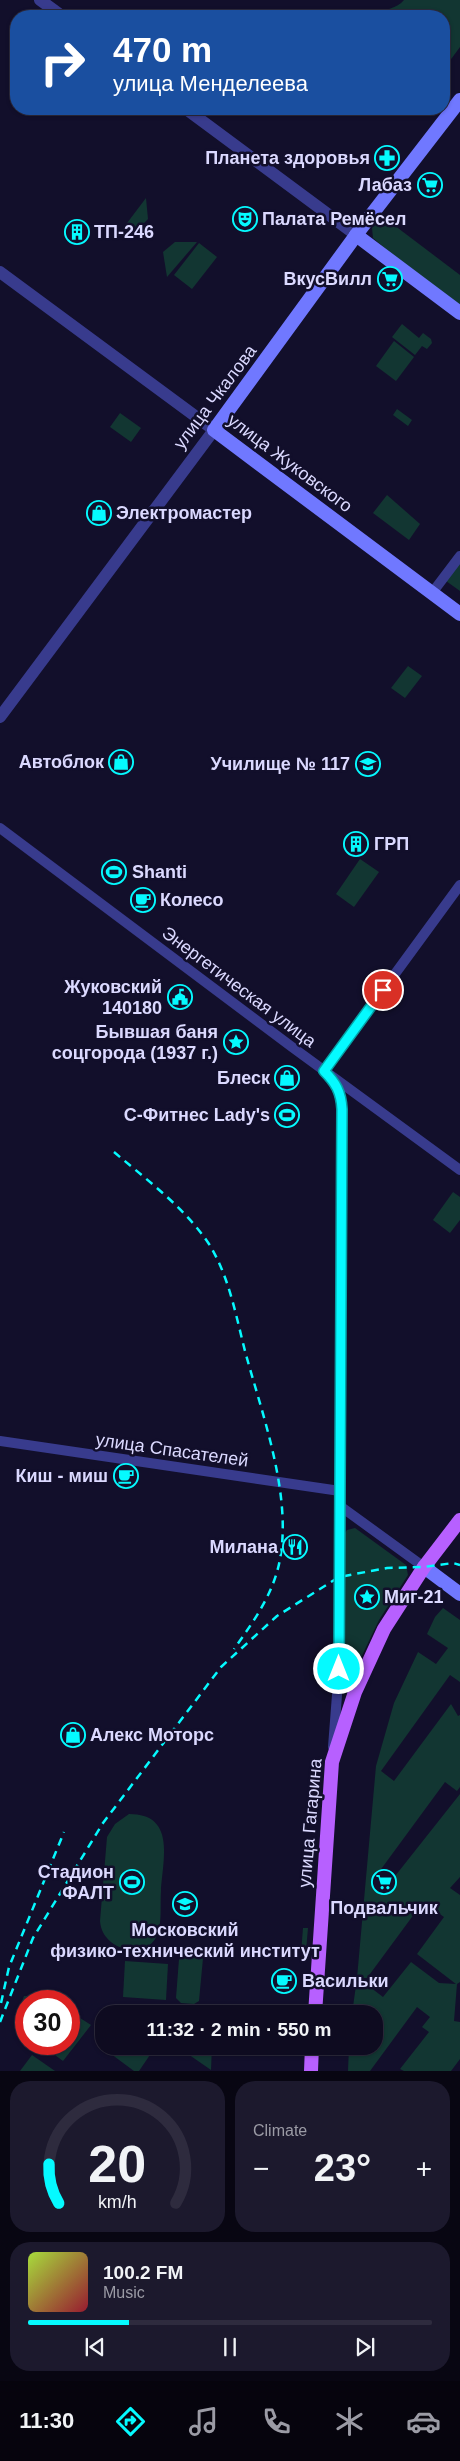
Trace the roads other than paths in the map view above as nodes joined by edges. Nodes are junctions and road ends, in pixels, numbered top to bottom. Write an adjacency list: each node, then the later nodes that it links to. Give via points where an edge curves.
1 (40, 0): 2 (street)
2 (54, 10)
3 (460, 100): 4 (main road, улица Чкалова)
4 (450, 113)
5 (194, 115): 7 (street)
6 (448, 115): 7 (main road, улица Чкалова)
7 (356, 235): 9 (main road); 10 (main road, улица Чкалова)
8 (0, 272): 10 (street, улица Жуковского)
9 (460, 313)
10 (214, 430): 12 (main road, улица Жуковского); 14 (street, улица Чкалова)
11 (460, 556): 12 (street)
12 (432, 593): 13 (main road, улица Жуковского)
13 (460, 614)
14 (0, 717)
15 (0, 828): 17 (street, Энергетическая улица)
16 (460, 885): 17 (street)
17 (324, 1071): 18 (street, Энергетическая улица); 20 (street, via 336,1084 342,1109)
18 (460, 1170)
19 (0, 1441): 20 (street, улица Спасателей)
20 (340, 1491): 21 (street)
21 (340, 1506): 23 (street); 25 (street, via 339,1669)
22 (460, 1520): 23 (main road, улица Гагарина)
23 (424, 1567): 24 (main road); 25 (main road, улица Гагарина, via 384,1629 368,1661)
24 (460, 1594)
25 (332, 1762): 26 (main road, улица Гагарина)
26 (316, 2005)
27 (312, 2055): 28 (main road)
28 (311, 2071)

